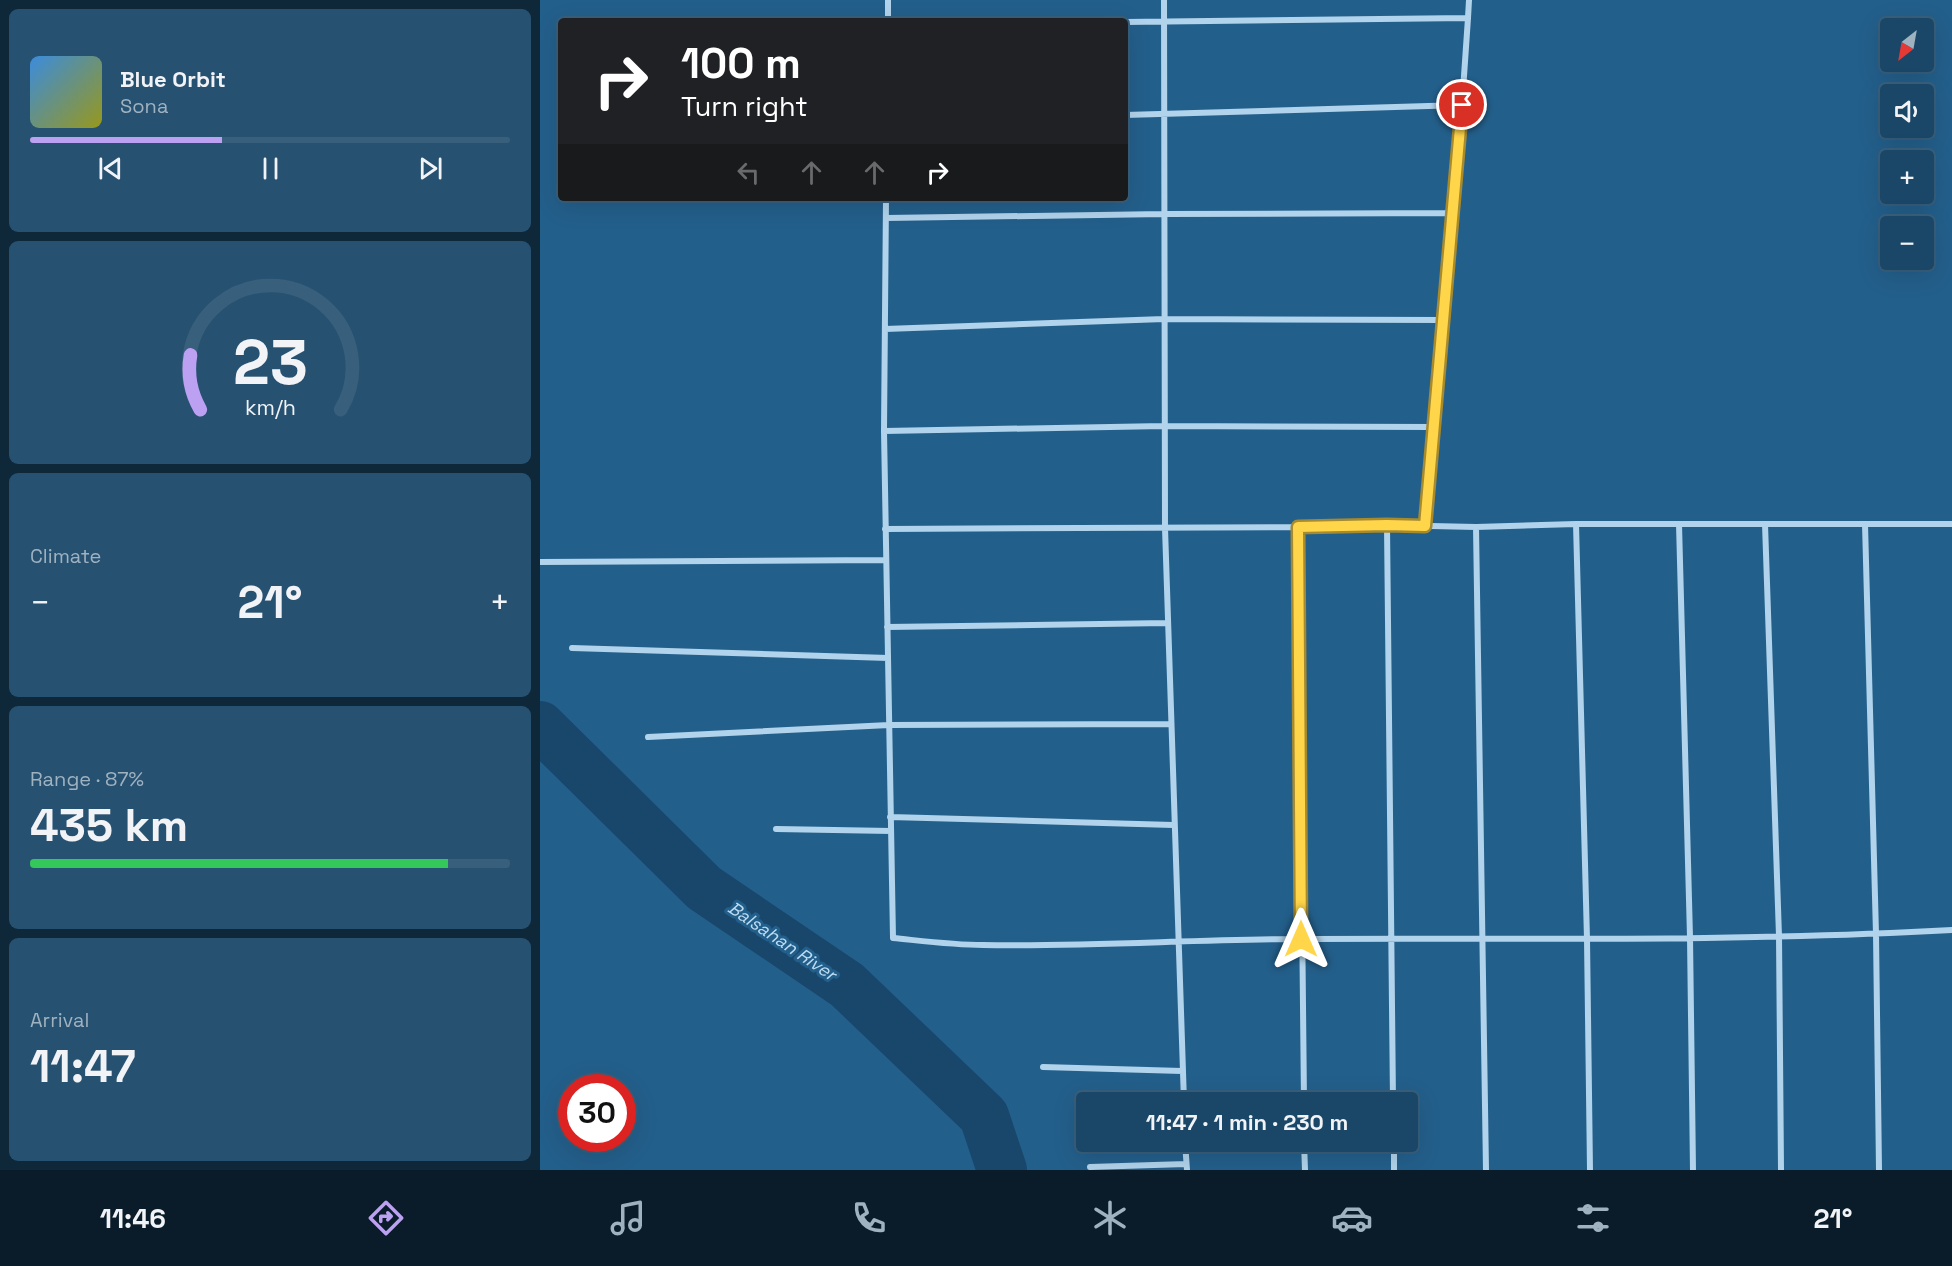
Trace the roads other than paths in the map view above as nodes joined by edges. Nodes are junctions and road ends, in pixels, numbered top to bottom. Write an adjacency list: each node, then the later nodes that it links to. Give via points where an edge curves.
1 (888, 0): 4 (street)
2 (1164, 0): 6 (street)
3 (1469, 0): 5 (street)
4 (888, 18)
5 (1468, 18): 6 (street); 8 (street)
6 (1164, 20): 7 (street); 9 (street)
7 (1128, 22)
8 (1462, 105): 9 (street); 12 (street)
9 (1164, 114): 10 (street); 13 (street)
10 (1128, 115)
11 (886, 201): 14 (street)
12 (1453, 213): 13 (street); 16 (street)
13 (1164, 214): 14 (street); 15 (street)
14 (886, 218): 17 (street)
15 (1164, 319): 16 (street); 17 (street); 18 (street)
16 (1443, 321): 19 (street)
17 (885, 329): 20 (street)
18 (1164, 426): 19 (street); 20 (street); 30 (street)
19 (1434, 427): 27 (street)
20 (884, 431): 31 (street)
21 (1576, 524): 22 (street); 29 (street); 51 (street)
22 (1679, 524): 23 (street); 48 (street)
23 (1765, 524): 24 (street); 47 (street)
24 (1865, 524): 25 (street); 46 (street)
25 (1952, 524)
26 (1387, 525): 27 (street); 28 (street); 52 (street)
27 (1425, 526): 29 (street)
28 (1298, 527): 30 (street); 49 (street)
29 (1476, 527): 50 (street)
30 (1165, 528): 31 (street); 34 (street)
31 (885, 529): 32 (street)
32 (886, 561): 33 (street); 35 (street)
33 (540, 562)
34 (1167, 623): 35 (street); 38 (street)
35 (887, 627): 37 (street)
36 (572, 648): 37 (street)
37 (888, 658): 39 (street)
38 (1170, 724): 39 (street); 42 (street)
39 (889, 725): 40 (street); 41 (street)
40 (648, 737)
41 (890, 817): 42 (street); 44 (street)
42 (1173, 825): 53 (street)
43 (776, 829): 44 (street)
44 (891, 831): 53 (street, via 893,938 981,945)
45 (1952, 930): 46 (street)
46 (1876, 934): 47 (street); 70 (street)
47 (1779, 936): 48 (street); 69 (street)
48 (1690, 937): 51 (street); 68 (street)
49 (1301, 939): 52 (street); 53 (street); 57 (street)
50 (1484, 939): 51 (street); 52 (street); 66 (street)
51 (1587, 939): 67 (street)
52 (1390, 940): 58 (street)
53 (1177, 943): 55 (street)
54 (1043, 1067): 55 (street)
55 (1182, 1071): 56 (street)
56 (1183, 1092)
57 (1304, 1092)
58 (1393, 1092)
59 (1185, 1152): 63 (street)
60 (1304, 1152): 64 (street)
61 (1394, 1152): 65 (street)
62 (1090, 1167): 63 (street)
63 (1186, 1167)
64 (1305, 1170)
65 (1394, 1170)
66 (1486, 1170)
67 (1590, 1170)
68 (1693, 1170)
69 (1781, 1170)
70 (1879, 1170)

